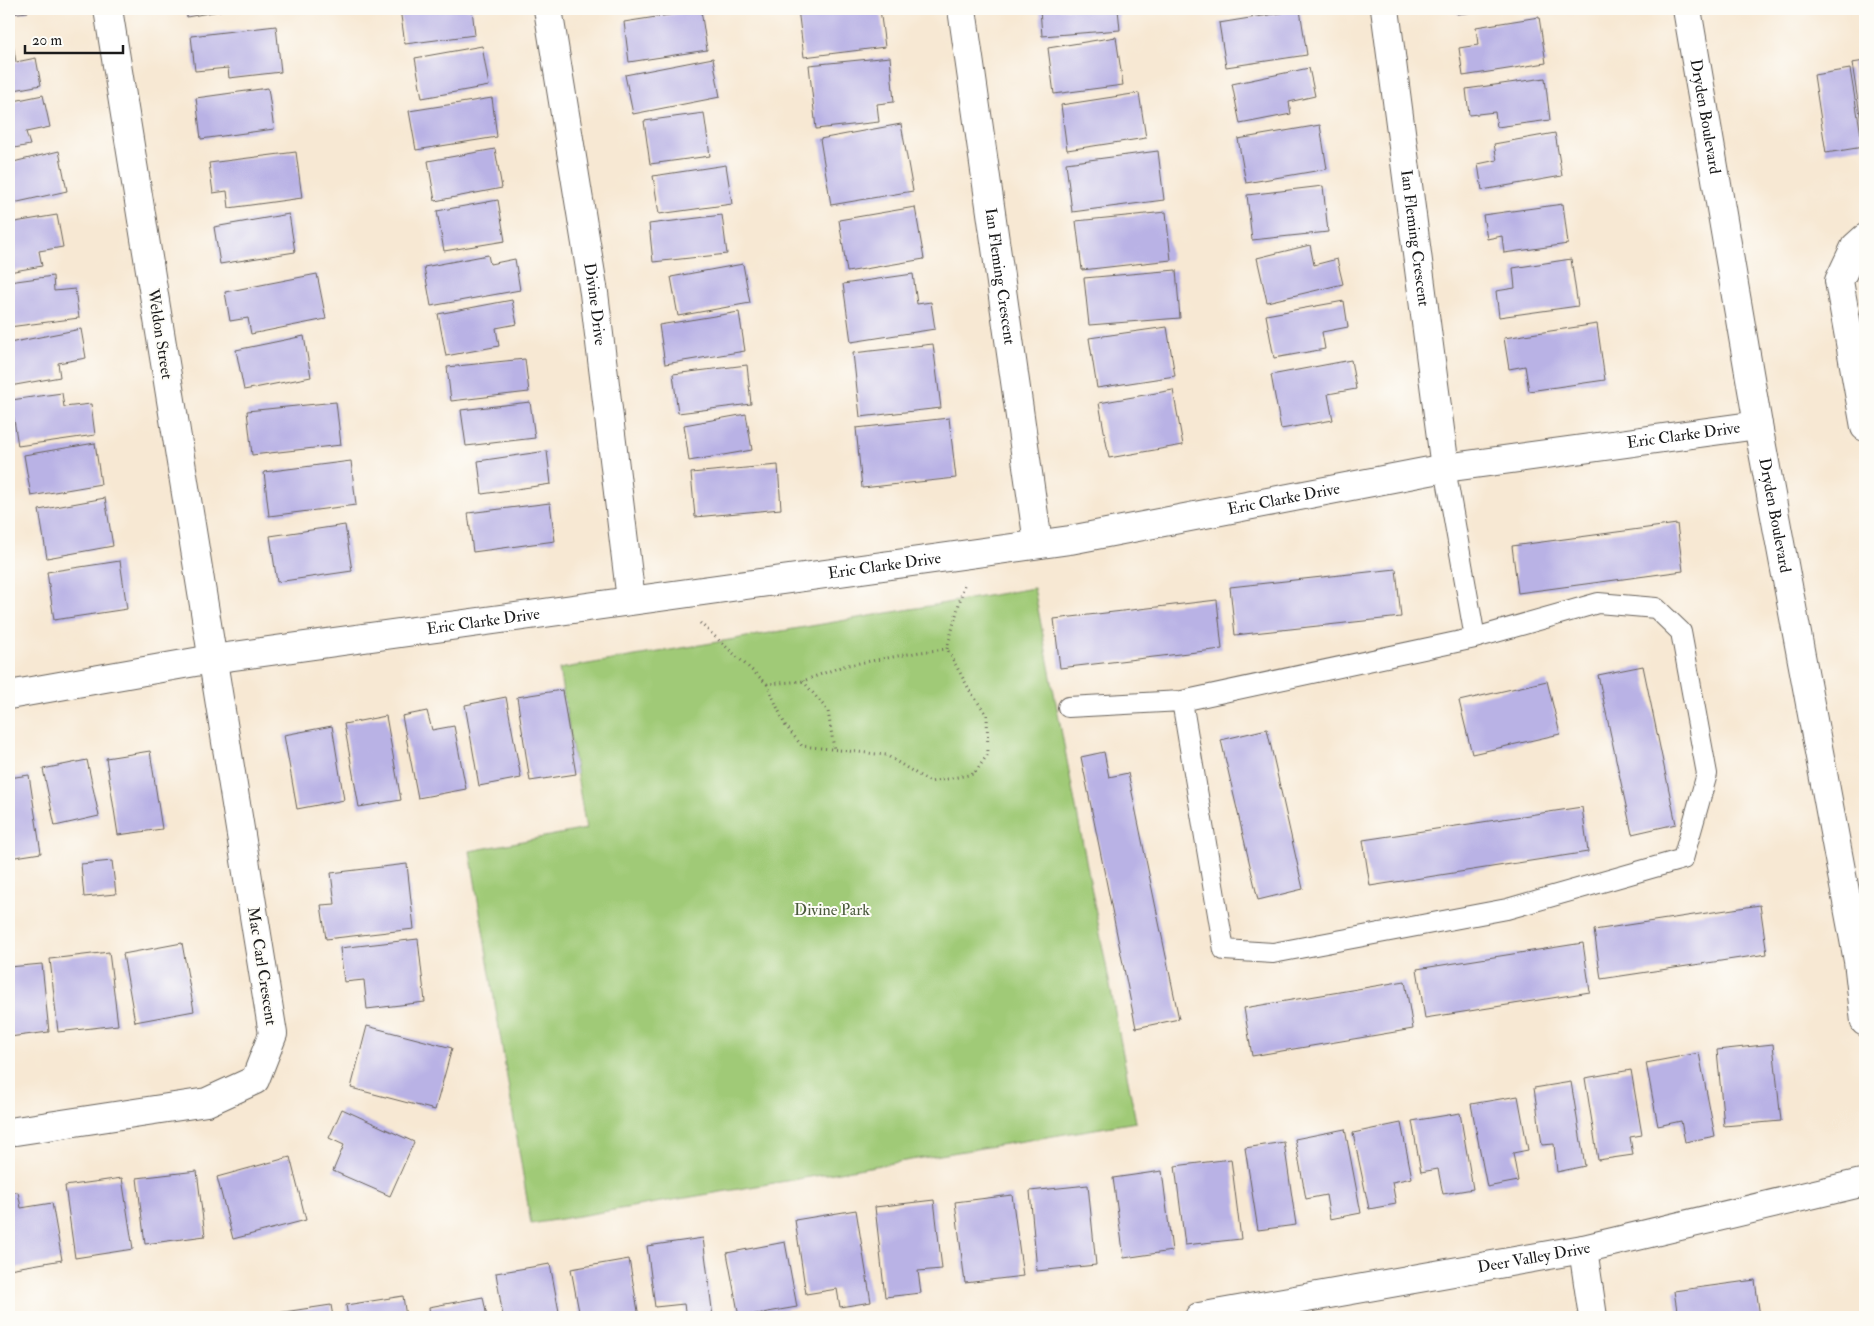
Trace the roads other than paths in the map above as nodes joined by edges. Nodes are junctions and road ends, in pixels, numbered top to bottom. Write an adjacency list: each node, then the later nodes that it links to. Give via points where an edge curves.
1 (108, 9): 13 (street, Weldon Street)
2 (548, 9): 11 (street, Divine Drive, via 594,293)
3 (962, 9): 10 (street, Ian Fleming Crescent)
4 (1385, 9): 9 (street, Ian Fleming Crescent)
5 (1687, 9): 7 (street, Dryden Boulevard)
6 (1865, 238): 8 (street, via 1855,247 1840,281)
7 (1758, 425): 9 (street, Eric Clarke Drive); 17 (street, Dryden Boulevard, via 1856,952)
8 (1865, 427)
9 (1445, 468): 10 (street, Eric Clarke Drive, via 1070,540); 12 (lane)
10 (1038, 543): 11 (street, Eric Clarke Drive)
11 (631, 600): 13 (street, Eric Clarke Drive)
12 (1475, 638): 15 (lane); 15 (lane, via 1598,603 1656,608 1682,632 1707,774 1683,859 1507,908 1273,953 1224,950)
13 (212, 659): 14 (street, Eric Clarke Drive); 18 (street, Mac Carl Crescent, via 273,1034 255,1080 207,1102)
14 (9, 695)
15 (1182, 701): 16 (lane)
16 (1068, 707)
17 (1865, 1022)
18 (9, 1132)
19 (1865, 1182): 20 (street, Deer Valley Drive)
20 (1583, 1249): 21 (street, Deer Valley Drive); 22 (street)
21 (1199, 1317)
22 (1593, 1317)

